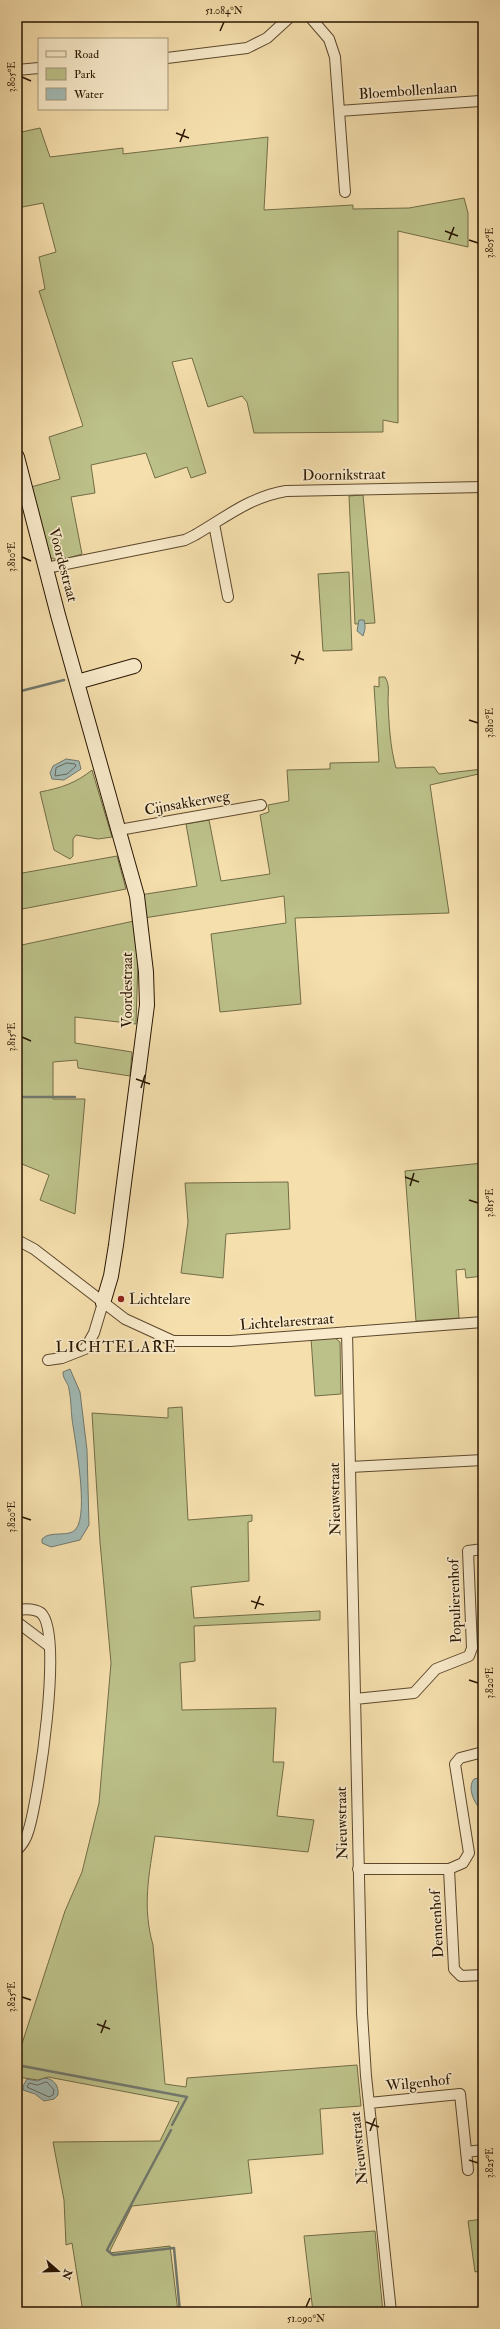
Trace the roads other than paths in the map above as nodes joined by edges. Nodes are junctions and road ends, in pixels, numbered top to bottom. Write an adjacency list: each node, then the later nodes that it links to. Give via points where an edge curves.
1 (290, 17): 3 (street, via 267,38 247,48)
2 (310, 17): 7 (street, Bloembollenlaan, via 329,39 335,57)
3 (168, 58)
4 (38, 68): 5 (street)
5 (17, 70)
6 (480, 101): 7 (street, Bloembollenlaan)
7 (339, 111): 8 (street, Bloembollenlaan)
8 (344, 192)
9 (17, 457): 12 (street, Voordestraat)
10 (483, 487): 11 (street, Doornikstraat, via 286,491 255,499)
11 (214, 524): 12 (street, Doornikstraat, via 185,540); 13 (street)
12 (46, 568): 15 (street, Voordestraat)
13 (228, 597)
14 (134, 666): 15 (street)
15 (77, 682): 17 (street, Voordestraat)
16 (261, 805): 17 (street, Cijnsakkerweg)
17 (119, 830): 19 (street, Voordestraat, via 137,896 146,972 147,1005 116,1245)
18 (17, 1240): 19 (street, Lichtelarestraat, via 34,1249)
19 (103, 1303): 21 (street, Lichtelarestraat, via 125,1319 173,1340 230,1340); 22 (street, via 94,1333 85,1349 62,1358)
20 (483, 1322): 21 (street, Lichtelarestraat)
21 (347, 1332): 24 (street, Nieuwstraat)
22 (48, 1360)
23 (483, 1460): 24 (street)
24 (350, 1466): 29 (street, Nieuwstraat)
25 (483, 1549): 29 (street, Populierenhof, via 468,1551 472,1648 469,1656 436,1669 414,1693)
26 (17, 1610): 28 (street, via 29,1609 40,1613 47,1623)
27 (17, 1622): 28 (street)
28 (49, 1646): 31 (street, via 50,1689 46,1732 28,1833)
29 (355, 1699): 32 (street, Nieuwstraat)
30 (483, 1752): 33 (street, Dennenhof, via 460,1758 455,1764 469,1852 463,1863)
31 (17, 1850)
32 (358, 1869): 33 (street, Dennenhof); 35 (street, Nieuwstraat, via 362,2021)
33 (449, 1869): 34 (street, Dennenhof, via 454,1969 461,1976)
34 (483, 1975)
35 (369, 2104): 37 (street, Wilgenhof, via 460,2094); 39 (street, Nieuwstraat)
36 (483, 2150): 37 (street)
37 (466, 2152): 38 (street, Wilgenhof)
38 (468, 2170)
39 (391, 2312)

